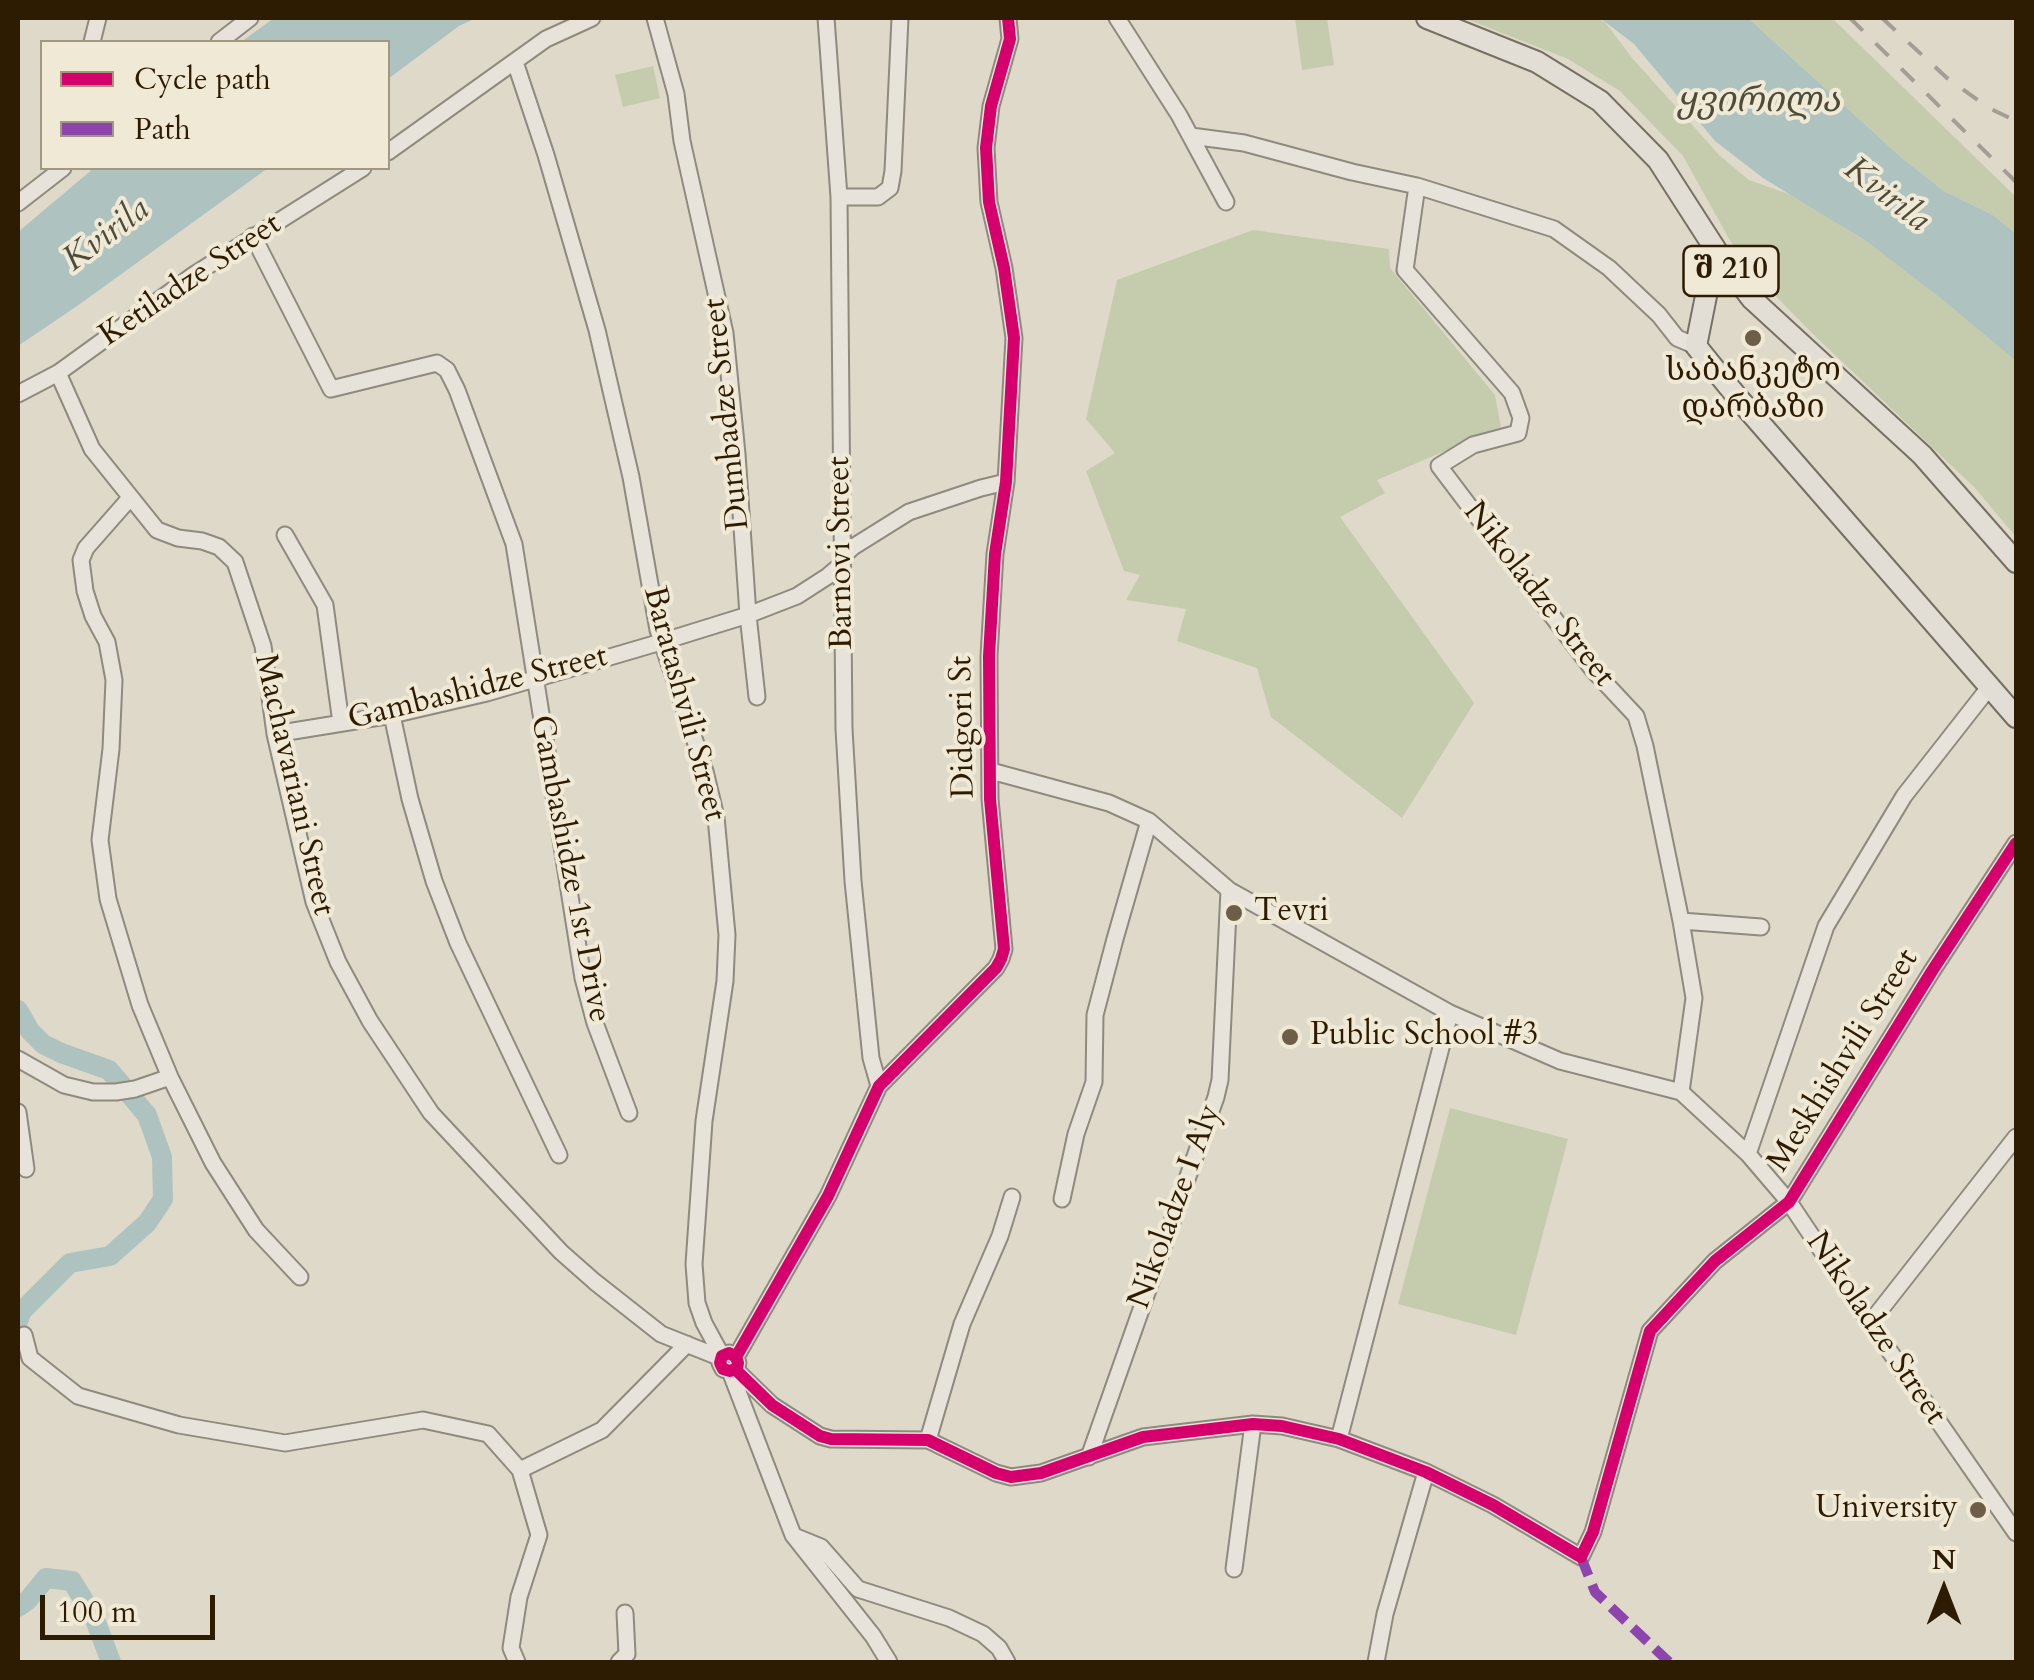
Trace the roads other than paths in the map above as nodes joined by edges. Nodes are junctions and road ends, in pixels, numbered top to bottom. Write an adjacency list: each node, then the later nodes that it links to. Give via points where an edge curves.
1 (250, 18): 9 (street)
2 (592, 18): 10 (street)
3 (656, 18): 29 (street, Dumbadze Street, via 725,333)
4 (826, 18): 16 (street, Barnovi Street)
5 (900, 18): 16 (street, via 890,188 878,197)
6 (1008, 18): 24 (street, Didgori St, via 1010,40 990,106 986,148 1014,338)
7 (1117, 18): 11 (street)
8 (1427, 18): 20 (main road, შ 210, via 1538,62 1600,100 1658,160)
9 (222, 40)
10 (515, 62): 12 (street); 30 (street, Baratashvili Street, via 598,330)
11 (1191, 136): 15 (street); 17 (street)
12 (390, 151)
13 (60, 170): 18 (street)
14 (360, 170): 19 (street, Ketiladze Street)
15 (1417, 186): 21 (street, via 1554,230 1610,268 1677,338); 42 (street, Nikoladze Street, via 1405,270 1512,393 1520,418 1518,432 1474,445 1439,466 1593,670 1636,716)
16 (839, 198): 27 (street, Barnovi Street)
17 (1226, 202)
18 (18, 203)
19 (253, 236): 22 (street, Ketiladze Street); 31 (street, Gambashidze 1st Drive, via 331,388 437,363 447,370 514,544)
20 (1720, 258): 21 (main road); 28 (main road, შ 210, via 1752,299 1922,455)
21 (1696, 346): 32 (main road)
22 (58, 373): 23 (street, Ketiladze Street); 25 (street, Machavariani Street, via 92,449)
23 (18, 394)
24 (1006, 482): 27 (street, Gambashidze Street, via 909,512); 38 (street, Didgori St, via 988,656)
25 (130, 498): 37 (street, Machavariani Street, via 157,530 220,547 235,562 262,646); 46 (street, via 82,560 85,591 108,642 114,680 100,840 116,932)
26 (284, 536): 36 (street, via 325,605)
27 (842, 560): 29 (street, Gambashidze Street, via 816,585); 47 (street, Barnovi Street, via 853,881)
28 (2016, 562)
29 (748, 615): 30 (street, Gambashidze Street); 33 (street, Dumbadze Street)
30 (662, 642): 31 (street, Gambashidze Street); 62 (street, Baratashvili Street, via 714,807 725,912 725,981 704,1120 694,1264 697,1303)
31 (534, 680): 34 (street, Gambashidze Street); 50 (street, Gambashidze 1st Drive, via 583,978)
32 (1990, 685): 35 (main road); 52 (street, via 1904,796 1826,926)
33 (757, 697)
34 (392, 715): 36 (street, Gambashidze Street); 53 (street, via 434,881)
35 (2016, 717)
36 (341, 724): 37 (street, Gambashidze Street)
37 (275, 734): 61 (street, Machavariani Street, via 314,902 338,962 431,1114 561,1252 661,1334)
38 (990, 771): 39 (street, Nikoladze Street); 47 (street, Didgori St, via 1001,959)
39 (1150, 821): 41 (street, Nikoladze Street); 56 (street, via 1096,1015 1094,1082)
40 (2016, 843): 57 (street, Meskhishvili Street)
41 (1229, 890): 44 (street, Nikoladze Street); 66 (street, Nikoladze I Aly, via 1216,1097)
42 (1681, 921): 43 (street); 48 (street, Nikoladze Street, via 1694,998)
43 (1761, 927)
44 (1450, 1013): 48 (street, Nikoladze Street, via 1560,1060); 64 (street)
45 (18, 1060): 46 (street, via 76,1089 116,1092)
46 (170, 1077): 58 (street, via 245,1214)
47 (879, 1086): 62 (street, Didgori St, via 828,1196)
48 (1682, 1092): 52 (street, Nikoladze Street)
49 (18, 1112): 54 (street)
50 (629, 1114)
51 (2016, 1136): 59 (street)
52 (1748, 1154): 57 (street, Nikoladze Street)
53 (559, 1155)
54 (26, 1169)
55 (1012, 1197): 65 (street, via 962,1324)
56 (1062, 1199)
57 (1789, 1202): 59 (street, Nikoladze Street); 68 (street, Meskhishvili Street, via 1715,1262 1650,1332 1581,1557)
58 (300, 1277)
59 (1870, 1323): 69 (street, Nikoladze Street)
60 (24, 1335): 67 (street, via 30,1358 78,1396 179,1426 285,1443 423,1420 488,1434)
61 (686, 1344): 62 (street, Machavariani Street); 67 (street, via 602,1430)
62 (729, 1362): 65 (street, via 772,1405 820,1436); 70 (street)
63 (1252, 1424): 64 (street); 66 (street, via 1143,1437); 71 (street)
64 (1339, 1439): 68 (street)
65 (928, 1440): 66 (street, via 1011,1477)
66 (1089, 1457)
67 (520, 1470): 73 (street, via 539,1535 518,1598 511,1648)
68 (1426, 1472): 77 (street)
69 (2016, 1533)
70 (793, 1535): 75 (street); 76 (street, via 820,1547 858,1589 983,1634)
71 (1234, 1569)
72 (625, 1614): 74 (street, via 627,1654)
73 (516, 1662)
74 (619, 1662)
75 (889, 1662)
76 (1006, 1662)
77 (1376, 1662)

